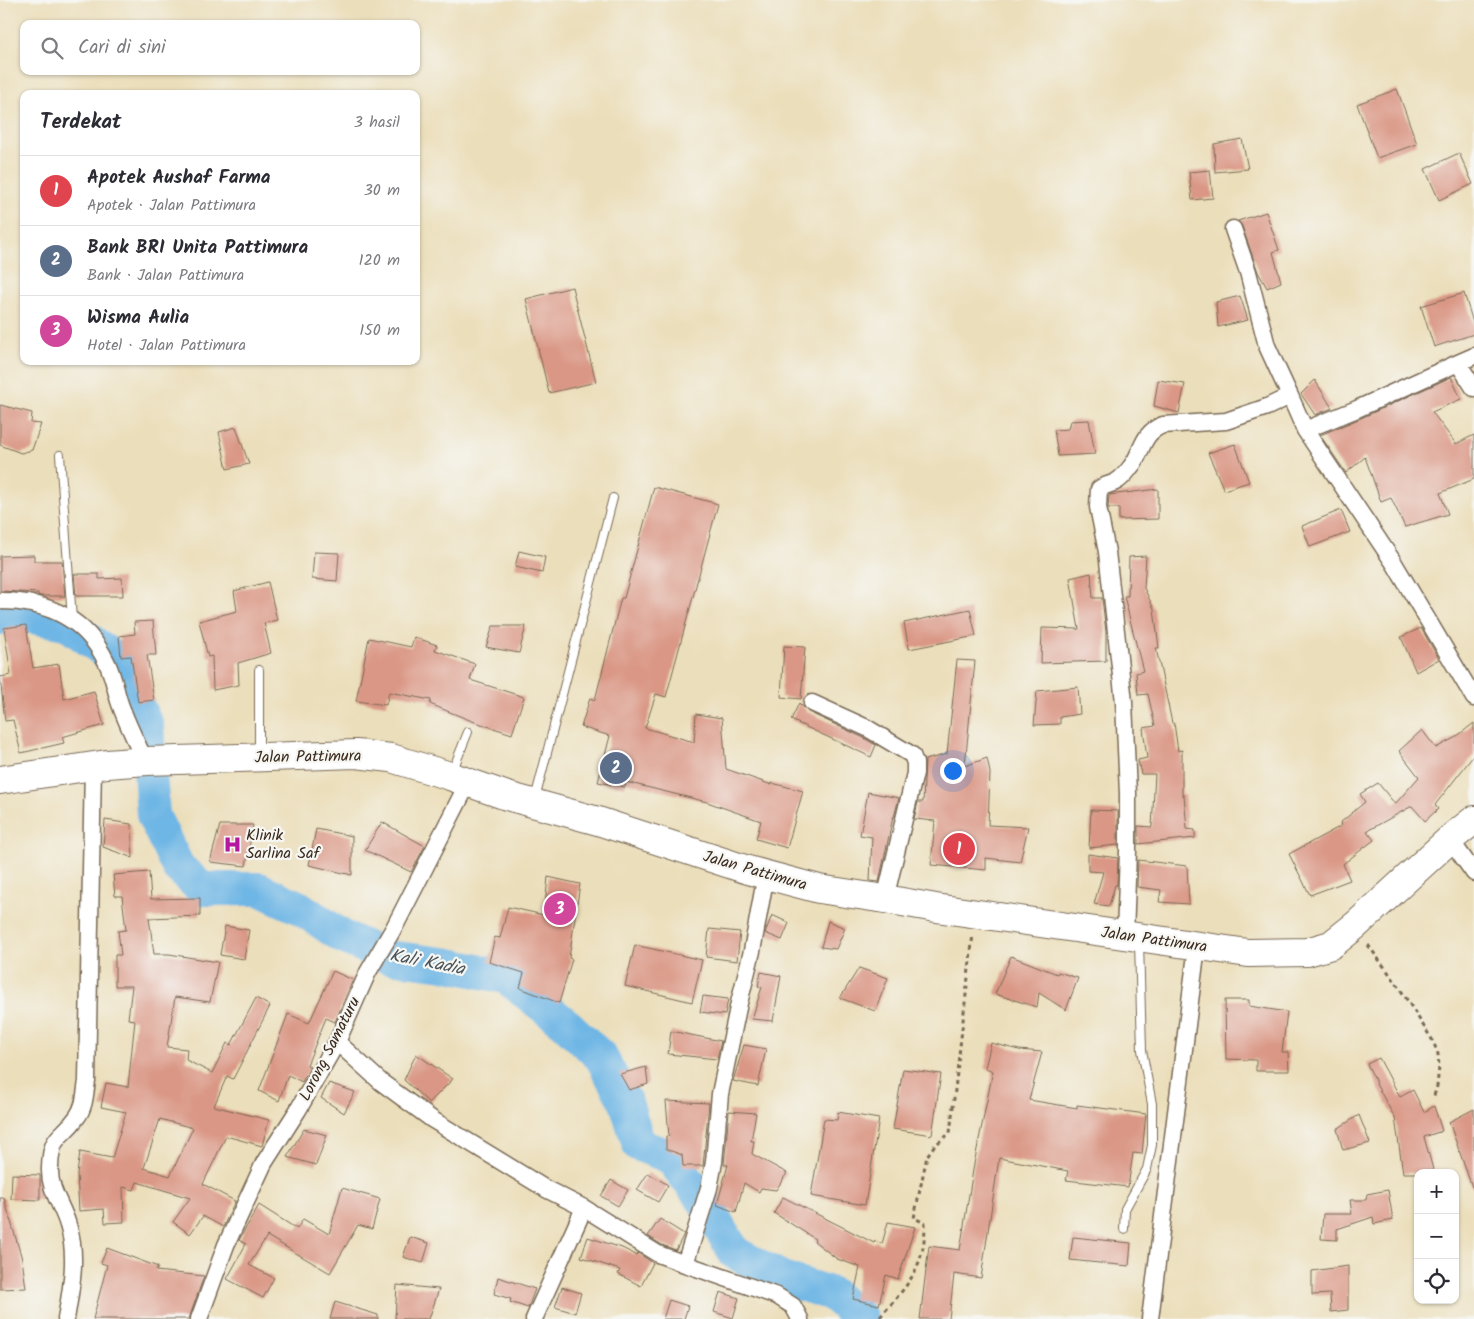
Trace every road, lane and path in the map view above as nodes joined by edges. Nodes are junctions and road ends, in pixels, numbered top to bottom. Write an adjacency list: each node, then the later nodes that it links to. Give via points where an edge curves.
1 (1233, 229): 5 (street, via 1248,272 1266,346)
2 (1474, 356): 3 (street)
3 (1458, 363): 4 (street); 6 (street)
4 (1474, 388)
5 (1290, 396): 6 (street); 28 (street, via 1226,421 1156,427 1123,476 1099,489 1098,507 1124,702)
6 (1306, 430): 12 (street, via 1394,563)
7 (60, 455): 10 (lane)
8 (613, 498): 20 (lane)
9 (0, 601): 10 (street, via 17,601)
10 (72, 619): 16 (street, via 90,635 107,662 119,700)
11 (259, 670): 15 (lane)
12 (1474, 698)
13 (812, 703): 25 (street, via 867,728 912,755 915,763)
14 (468, 732): 18 (lane)
15 (258, 758): 16 (highway, Jalan Pattimura); 18 (highway, Jalan Pattimura, via 356,754 391,758)
16 (146, 761): 17 (highway, Jalan Pattimura)
17 (100, 765): 19 (highway, Jalan Pattimura); 36 (street, via 87,1081 78,1117 52,1144 49,1169 51,1187 69,1226 73,1255 73,1281)
18 (459, 779): 20 (highway, Jalan Pattimura); 30 (street, Lorong Samaturu, via 395,926 368,972)
19 (0, 780)
20 (534, 803): 24 (highway, Jalan Pattimura)
21 (1474, 820): 22 (highway, Jalan Pattimura)
22 (1450, 839): 23 (street); 27 (highway, Jalan Pattimura)
23 (1474, 873)
24 (766, 874): 25 (highway, Jalan Pattimura, via 819,889); 34 (street, via 720,1094 709,1188)
25 (885, 899): 26 (highway, Jalan Pattimura)
26 (976, 914): 28 (highway, Jalan Pattimura); 35 (path, via 950,1133 927,1156 914,1218 925,1223 923,1253 913,1278)
27 (1356, 925): 29 (highway, Jalan Pattimura, via 1331,945 1307,952 1248,953); 31 (path, via 1433,1041 1439,1067)
28 (1132, 937): 29 (highway, Jalan Pattimura); 33 (lane, via 1142,1050 1152,1104 1152,1145 1147,1169 1125,1209)
29 (1197, 946): 40 (street)
30 (337, 1042): 32 (street, via 381,1082 433,1120 546,1189); 37 (street, Lorong Samaturu, via 264,1163 226,1245)
31 (1433, 1099)
32 (584, 1208): 34 (street, via 658,1254); 38 (street)
33 (1124, 1229)
34 (687, 1258): 39 (street, via 777,1296 793,1306)
35 (880, 1317)
36 (66, 1319)
37 (199, 1319)
38 (534, 1319)
39 (800, 1319)
40 (1150, 1319)

